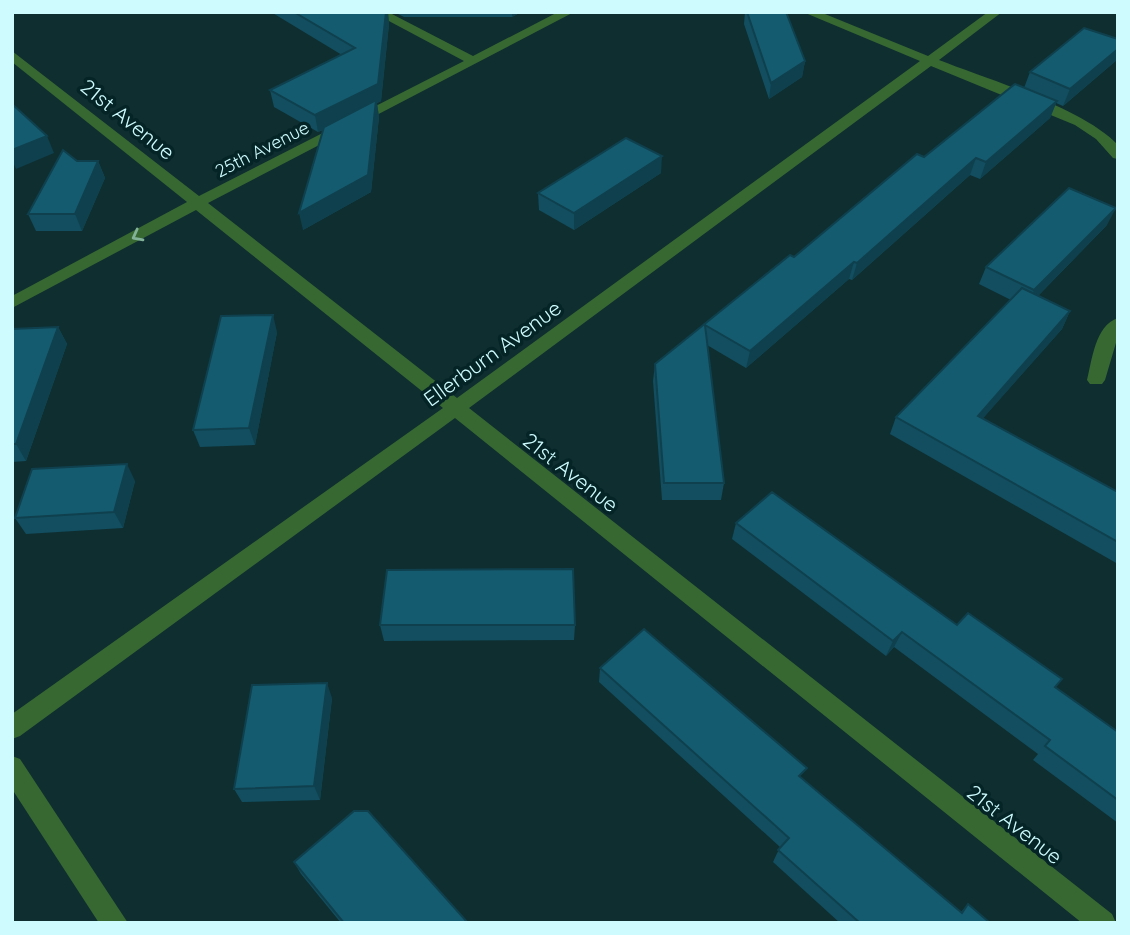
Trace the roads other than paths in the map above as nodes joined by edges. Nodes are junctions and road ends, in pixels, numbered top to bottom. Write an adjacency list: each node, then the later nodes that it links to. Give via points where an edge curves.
1 (378, 12): 6 (street)
2 (568, 12): 6 (street, 25th Avenue)
3 (809, 12): 7 (street)
4 (996, 12): 7 (street, Ellerburn Avenue)
5 (12, 55): 10 (street, 21st Avenue)
6 (474, 61): 10 (street, 25th Avenue)
7 (929, 61): 8 (street, via 1064,115); 14 (street, Ellerburn Avenue)
8 (1113, 142): 9 (street)
9 (1118, 155)
10 (197, 204): 11 (street, 25th Avenue, one-way to 11); 14 (street, 21st Avenue)
11 (12, 303)
12 (1118, 324): 13 (street, via 1106,339)
13 (1096, 380)
14 (454, 409): 15 (street, Ellerburn Avenue); 18 (street, 21st Avenue)
15 (12, 728)
16 (12, 767): 17 (street)
17 (115, 923)
18 (1103, 923)

